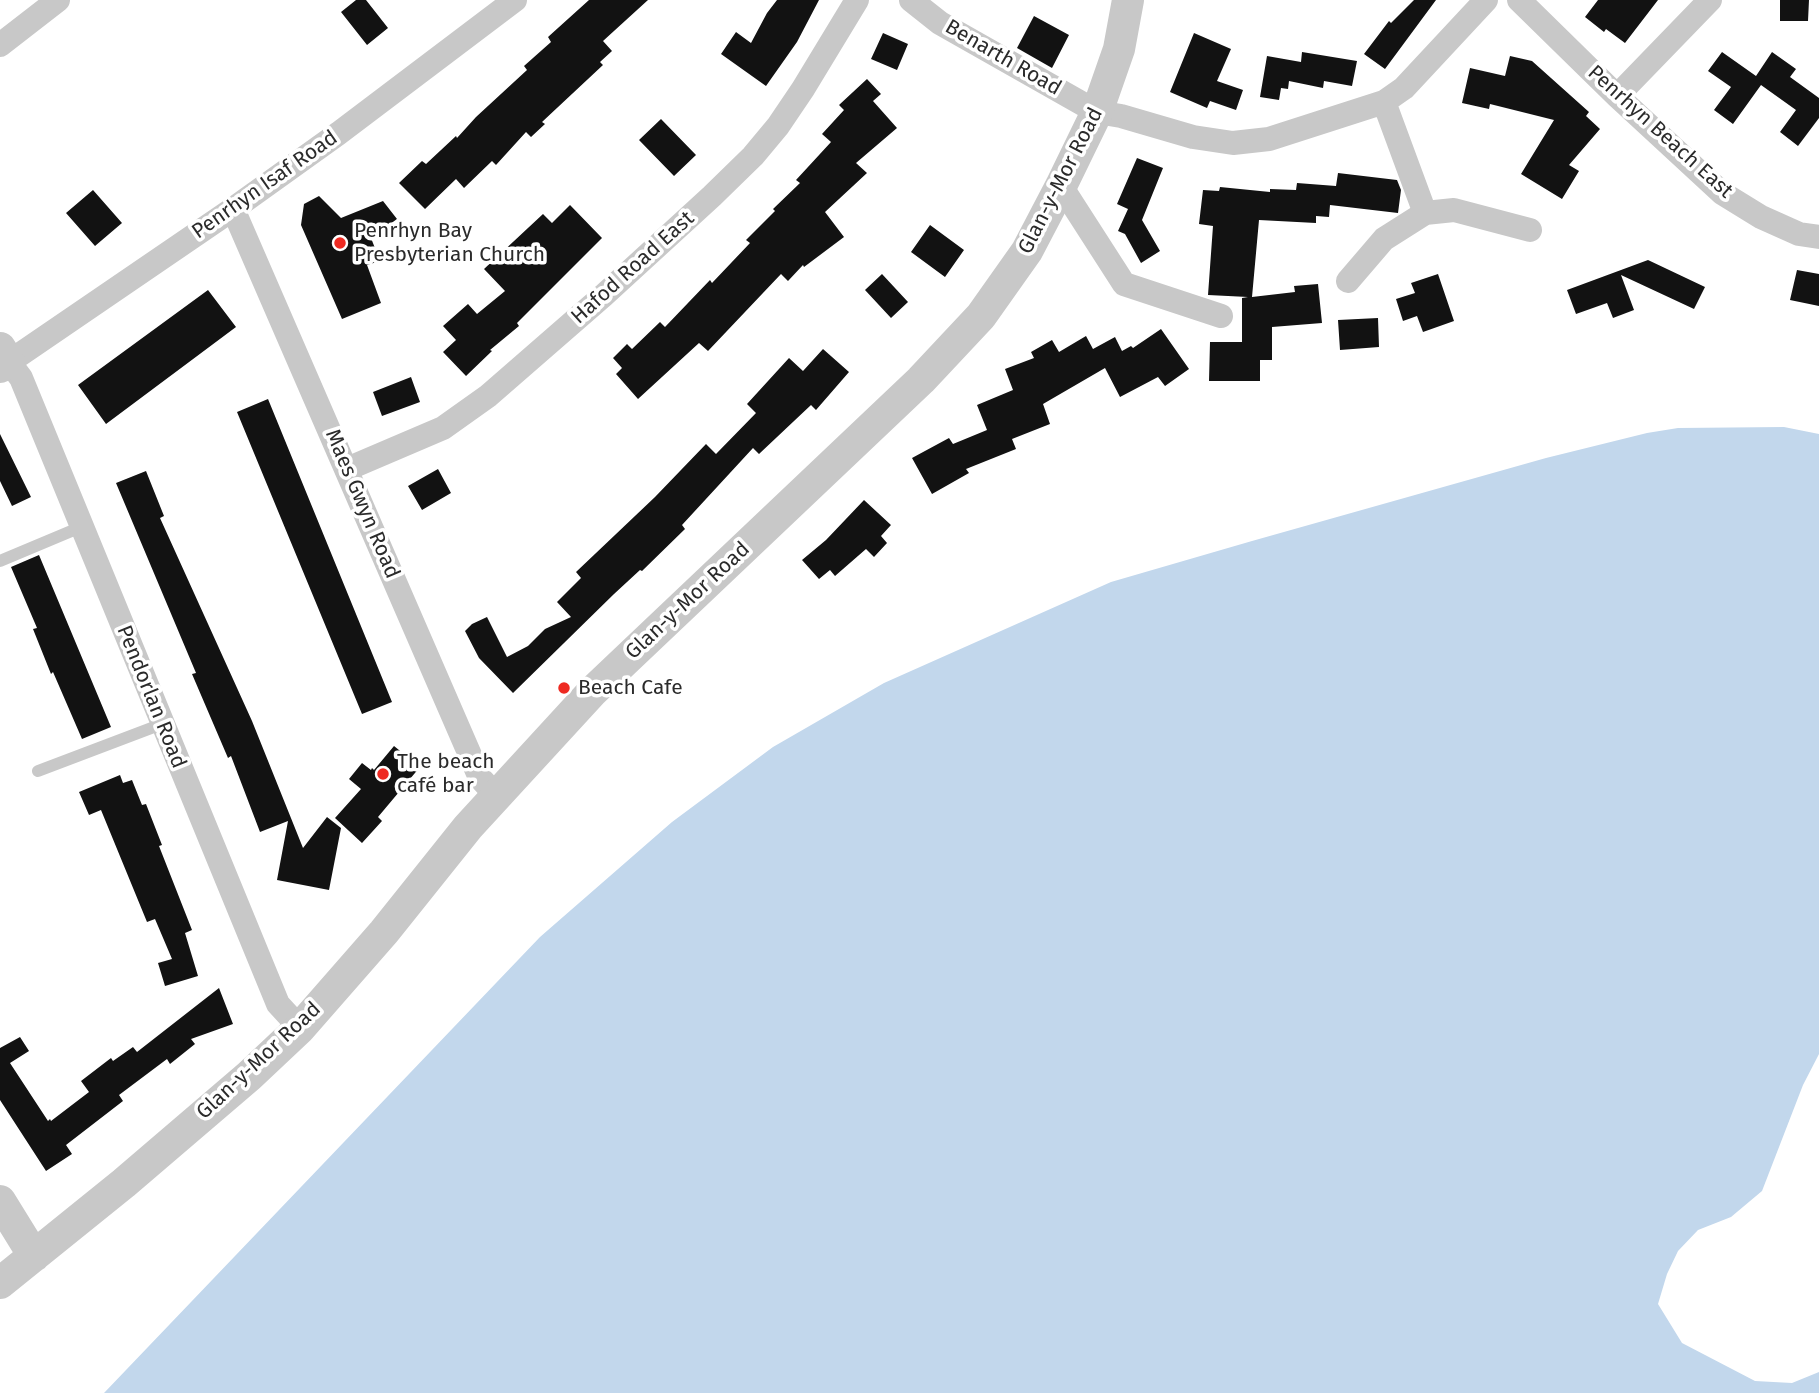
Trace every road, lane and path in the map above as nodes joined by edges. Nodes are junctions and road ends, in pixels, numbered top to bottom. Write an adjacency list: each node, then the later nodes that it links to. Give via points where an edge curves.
1 (58, 0): 9 (street)
2 (515, 0): 14 (street, Penrhyn Isaf Road)
3 (858, 0): 21 (street, Hafod Road East, via 778,126 753,156 653,250 477,404 443,428)
4 (911, 0): 12 (street, Benarth Road, via 940,23)
5 (1128, 0): 12 (street, Glan-y-Mor Road, via 1119,49)
6 (1486, 0): 11 (street, via 1404,88)
7 (1519, 0): 10 (street, Penrhyn Beach East)
8 (1710, 0): 10 (street)
9 (0, 46)
10 (1617, 96): 17 (street, Penrhyn Beach East, via 1722,192 1761,217 1799,234)
11 (1384, 102): 12 (street, Benarth Road, via 1269,139 1233,143); 15 (street)
12 (1097, 112): 13 (street, Glan-y-Mor Road)
13 (1061, 187): 19 (street, via 1124,284); 26 (street, Glan-y-Mor Road, via 1027,251 981,316 921,380 592,692)
14 (233, 209): 20 (street, Penrhyn Isaf Road); 21 (street, Maes Gwyn Road)
15 (1425, 213): 16 (street, via 1454,210); 18 (street, via 1384,239)
16 (1530, 230)
17 (1819, 237)
18 (1348, 281)
19 (1222, 316)
20 (3, 359): 22 (street, Pendorlan Road, via 21,378)
21 (347, 469): 26 (street, Maes Gwyn Road, via 480,778)
22 (81, 527): 23 (lane); 24 (street, Pendorlan Road)
23 (0, 561)
24 (162, 724): 25 (lane); 27 (street, Pendorlan Road, via 278,1004)
25 (38, 771)
26 (496, 795): 27 (street, Glan-y-Mor Road)
27 (300, 1028): 29 (street, Glan-y-Mor Road)
28 (0, 1201): 29 (street)
29 (34, 1256): 30 (street, Glan-y-Mor Road)
30 (0, 1283)

